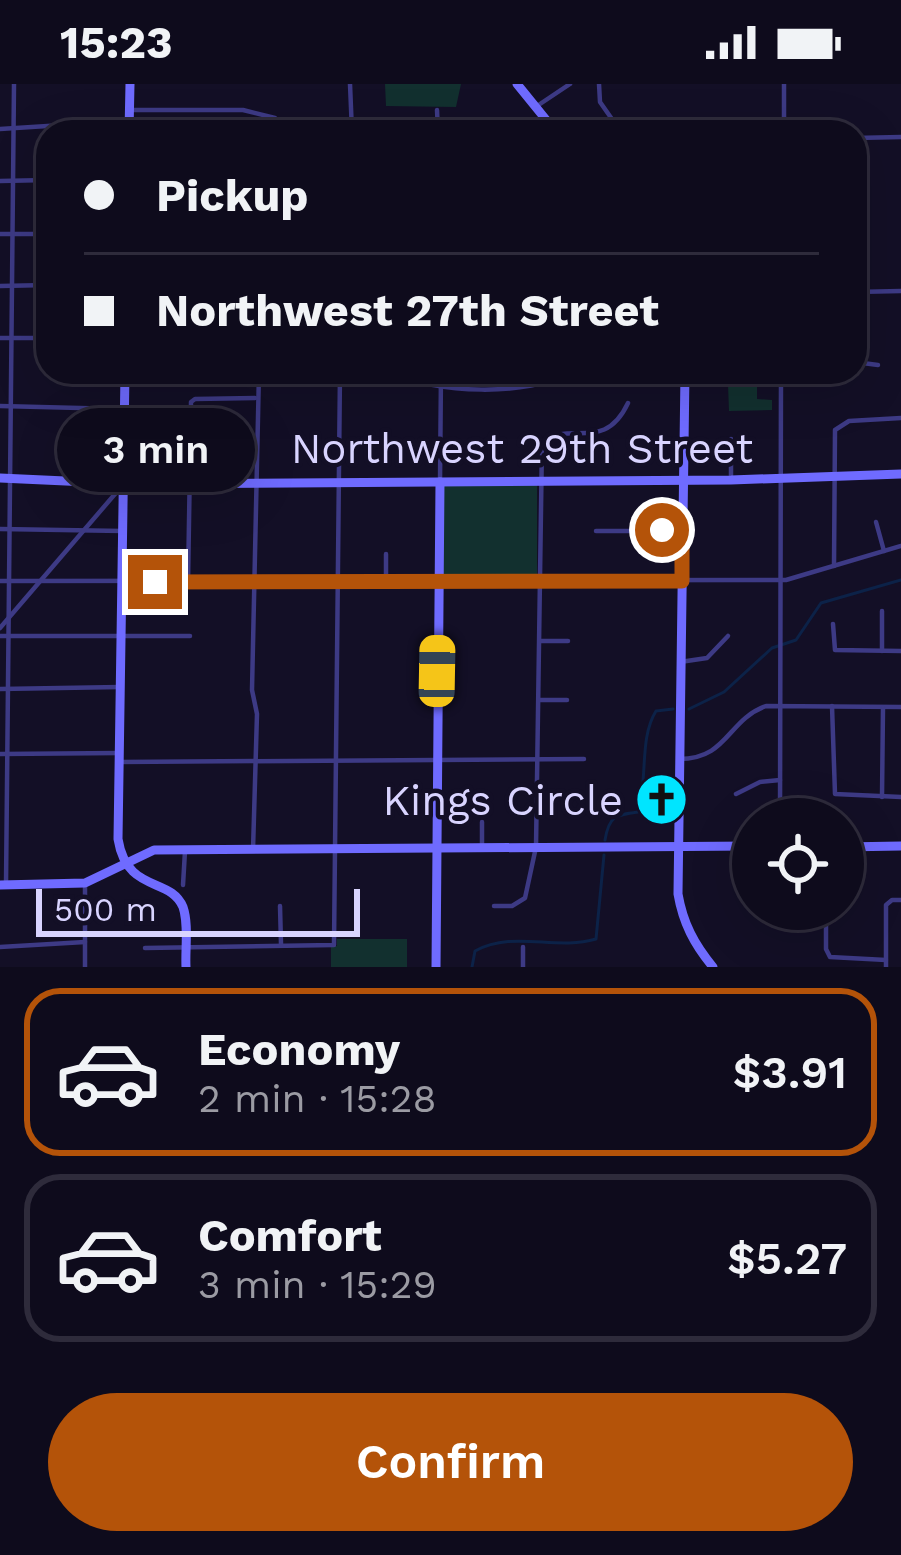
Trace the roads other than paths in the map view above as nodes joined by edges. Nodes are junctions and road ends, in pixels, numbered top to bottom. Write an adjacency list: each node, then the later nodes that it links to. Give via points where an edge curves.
1 (14, 84): 20 (street)
2 (130, 84): 9 (street)
3 (350, 84): 13 (street)
4 (517, 84): 8 (street)
5 (570, 84): 8 (street)
6 (599, 84): 16 (street)
7 (784, 84): 17 (street)
8 (537, 106): 15 (street)
9 (130, 110): 11 (street, via 243,110); 12 (street)
10 (437, 110): 14 (street)
11 (275, 118)
12 (130, 120)
13 (352, 120)
14 (437, 120)
15 (545, 120)
16 (613, 120)
17 (784, 120)
18 (36, 127): 20 (street)
19 (0, 129): 20 (street)
20 (14, 129): 25 (street)
21 (901, 137): 22 (street)
22 (867, 138)
23 (36, 180): 25 (street)
24 (0, 181): 25 (street)
25 (13, 181): 26 (street)
26 (12, 233): 27 (street); 28 (street); 31 (street)
27 (0, 234)
28 (36, 234)
29 (36, 285): 31 (street)
30 (0, 286): 31 (street)
31 (12, 286): 35 (street)
32 (901, 291): 33 (street)
33 (867, 292)
34 (0, 338): 35 (street)
35 (11, 338): 36 (street); 50 (street)
36 (36, 338)
37 (867, 363): 38 (street)
38 (878, 364)
39 (125, 384): 51 (street)
40 (258, 384): 47 (street)
41 (340, 384): 60 (street)
42 (428, 384): 46 (street)
43 (530, 384): 46 (street)
44 (685, 384): 58 (street)
45 (781, 384): 57 (street)
46 (441, 386): 61 (street)
47 (256, 398): 63 (street, via 192,400); 64 (street)
48 (628, 403): 62 (street, via 605,430 544,439)
49 (0, 406): 50 (street)
50 (10, 406): 51 (street); 56 (street)
51 (125, 409): 65 (street)
52 (901, 418): 55 (street, via 838,426)
53 (731, 439): 59 (street)
54 (901, 474): 55 (street, Northwest 29th Street)
55 (834, 477): 57 (street, Northwest 29th Street); 77 (street)
56 (5, 478): 65 (street, Northwest 29th Street); 69 (street)
57 (780, 479): 59 (street, Northwest 29th Street); 79 (street)
58 (683, 480): 59 (street, Northwest 29th Street); 62 (street, Northwest 29th Street); 72 (street)
59 (731, 480)
60 (338, 482): 61 (street, Northwest 29th Street); 64 (street, Northwest 29th Street); 89 (street)
61 (440, 482): 62 (street, Northwest 29th Street); 88 (street)
62 (542, 482): 85 (street)
63 (190, 483): 64 (street, Northwest 29th Street); 65 (street, Northwest 29th Street); 84 (street)
64 (255, 483): 86 (street)
65 (123, 484): 66 (street)
66 (118, 498): 70 (street); 73 (street)
67 (877, 522): 75 (street)
68 (0, 530): 69 (street)
69 (9, 530): 73 (street); 81 (street)
70 (123, 531): 73 (street); 82 (street)
71 (596, 531): 72 (street)
72 (682, 531): 83 (street)
73 (82, 532): 78 (street)
74 (901, 546): 75 (street)
75 (884, 551): 77 (street)
76 (386, 554): 87 (street)
77 (834, 566): 79 (street)
78 (41, 580): 81 (street); 82 (street); 91 (street)
79 (780, 580): 83 (street); 106 (street)
80 (0, 581): 81 (street)
81 (9, 581): 91 (street)
82 (122, 581): 84 (street); 94 (street)
83 (682, 581): 85 (street); 101 (street)
84 (188, 582): 86 (street)
85 (540, 582): 88 (street); 97 (street)
86 (253, 583): 89 (street); 117 (street)
87 (386, 583): 88 (street); 89 (street)
88 (439, 583): 115 (street)
89 (337, 584): 116 (street)
90 (882, 610): 99 (street)
91 (8, 620): 93 (street)
92 (833, 624): 99 (street, via 835,650)
93 (2, 633): 94 (street); 103 (street)
94 (122, 636): 95 (street); 102 (street)
95 (190, 636)
96 (728, 636): 101 (street, via 707,658)
97 (540, 641): 98 (street); 104 (street)
98 (568, 641)
99 (882, 651): 100 (street)
100 (901, 651)
101 (680, 662): 114 (street)
102 (121, 687): 103 (street); 111 (street)
103 (4, 689): 110 (street)
104 (538, 700): 105 (street); 112 (street)
105 (567, 700)
106 (780, 706): 107 (street); 114 (street, via 751,712 711,753); 118 (street)
107 (832, 706): 109 (street); 120 (street, via 832,790)
108 (901, 707): 109 (street)
109 (883, 708): 120 (street)
110 (3, 754): 111 (street); 136 (street)
111 (120, 758): 117 (street); 134 (street, via 118,839)
112 (538, 759): 113 (street); 115 (street); 130 (street)
113 (584, 759)
114 (679, 759): 127 (street)
115 (436, 760): 116 (street); 126 (street)
116 (334, 761): 117 (street); 133 (street)
117 (256, 762): 132 (street)
118 (780, 779): 119 (street); 122 (street)
119 (736, 794)
120 (882, 797): 121 (street)
121 (901, 797)
122 (780, 798)
123 (482, 822): 129 (street)
124 (732, 846): 127 (street)
125 (901, 846): 128 (street)
126 (435, 847): 129 (street); 133 (street); 151 (street)
127 (678, 847): 130 (street); 153 (street, via 680,912)
128 (864, 847)
129 (482, 848): 130 (street)
130 (536, 848): 139 (street, via 524,898)
131 (185, 850): 132 (street); 134 (street, via 149,851); 137 (street)
132 (254, 850): 133 (street)
133 (333, 850): 143 (street, via 334,945)
134 (126, 863): 135 (street); 144 (street, via 179,901)
135 (85, 883): 136 (street); 142 (street)
136 (3, 885)
137 (183, 886)
138 (901, 900): 148 (street, via 886,905)
139 (494, 905)
140 (280, 906): 143 (street)
141 (826, 930): 148 (street, via 830,957)
142 (85, 942): 145 (street); 149 (street)
143 (280, 944): 144 (street)
144 (185, 945): 147 (street); 150 (street)
145 (0, 947)
146 (523, 947): 152 (street)
147 (146, 948)
148 (886, 963)
149 (85, 967)
150 (186, 967)
151 (436, 967)
152 (523, 967)
153 (713, 967)

